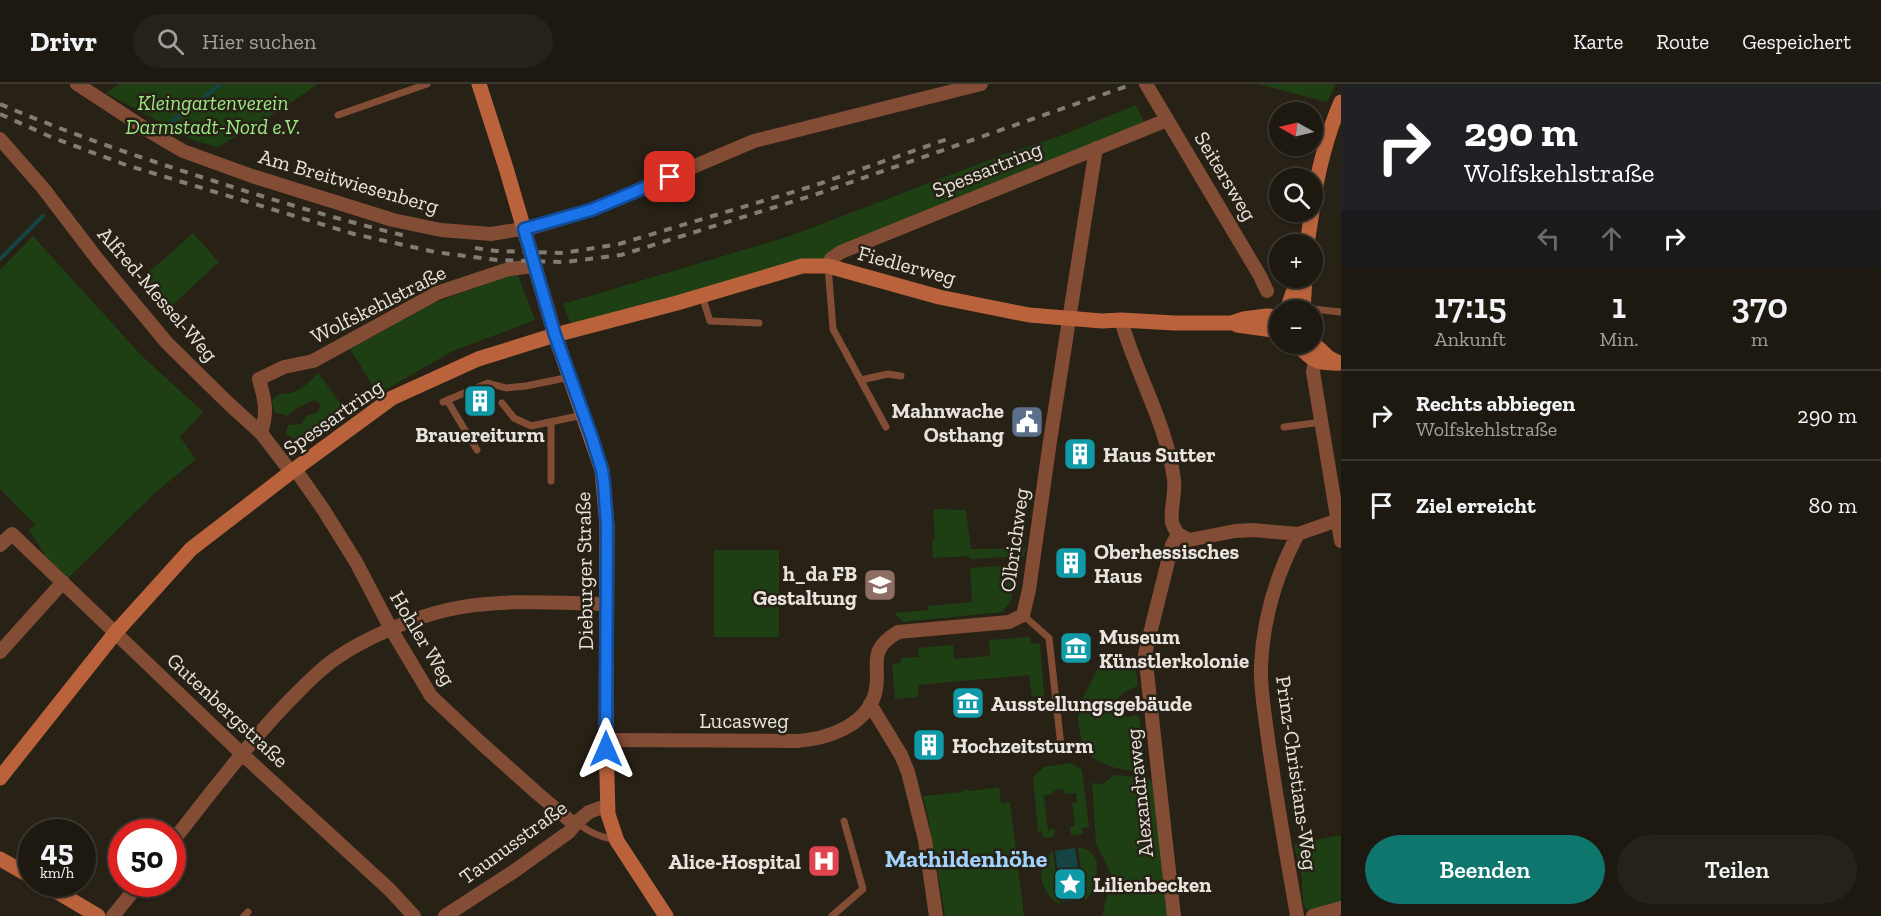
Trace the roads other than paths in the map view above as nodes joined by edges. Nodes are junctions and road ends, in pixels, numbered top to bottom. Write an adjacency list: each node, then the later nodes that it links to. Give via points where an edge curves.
1 (77, 84): 13 (street, Am Breitwiesenberg, via 183,151 252,176 393,220 441,230)
2 (427, 84): 7 (lane)
3 (479, 84): 13 (main road, Dieburger Straße)
4 (981, 84): 13 (street, via 754,141)
5 (1146, 84): 9 (street, Seitersweg)
6 (1341, 102): 8 (main road)
7 (338, 115)
8 (1337, 119): 12 (main road)
9 (1167, 120): 11 (street, Spessartring); 17 (street, Seitersweg)
10 (0, 139): 41 (street, Alfred-Messel-Weg, via 167,343)
11 (1096, 148): 16 (street, Spessartring, via 841,252); 21 (street, Olbrichweg)
12 (1319, 168)
13 (526, 235): 14 (main road, Dieburger Straße)
14 (535, 266): 27 (main road, Dieburger Straße); 41 (street, Wolfskehlstraße, via 509,269 437,293 314,361 284,367 259,380 267,405)
15 (802, 266): 16 (main road, Fiedlerweg); 18 (main road, Spessartring)
16 (828, 266): 21 (main road, Fiedlerweg, via 939,297 1029,315); 34 (lane, via 833,329)
17 (1267, 291)
18 (702, 296): 25 (lane, via 710,321); 27 (main road, Spessartring)
19 (1323, 311): 20 (lane)
20 (1341, 312)
21 (1071, 314): 23 (main road, Fiedlerweg, via 1102,321); 52 (street, Olbrichweg)
22 (1269, 316): 24 (main road, Fiedlerweg)
23 (1121, 320): 24 (main road, Fiedlerweg); 46 (street, via 1168,452 1174,482 1172,523)
24 (1231, 322): 26 (main road, Fiedlerweg)
25 (759, 323)
26 (1269, 330)
27 (555, 335): 33 (main road, Dieburger Straße); 43 (main road, Spessartring, via 478,359 392,398)
28 (1323, 352): 30 (main road)
29 (1306, 354): 31 (main road)
30 (1340, 363): 31 (main road)
31 (1314, 366): 38 (street)
32 (900, 376): 34 (lane, via 888,374)
33 (570, 377): 36 (main road, Dieburger Straße); 42 (lane, via 506,388 488,383 445,401)
34 (861, 380): 39 (lane)
35 (502, 403): 37 (lane, via 514,418 531,426)
36 (583, 415): 37 (lane); 51 (main road, Dieburger Straße, via 604,484)
37 (551, 422): 44 (lane)
38 (1323, 422): 40 (lane); 45 (street)
39 (886, 427)
40 (1284, 427)
41 (261, 432): 43 (street, Alfred-Messel-Weg)
42 (477, 450)
43 (293, 470): 53 (street, Hohler Weg, via 356,562); 54 (main road, Spessartring, via 190,549)
44 (551, 481)
45 (1338, 520): 47 (street); 48 (street)
46 (1178, 534): 47 (street, via 1189,540 1252,530); 78 (street, Alexandraweg, via 1145,654)
47 (1298, 534): 79 (street, Prinz-Christians-Weg, via 1272,597 1264,630 1261,676)
48 (1341, 541)
49 (0, 544): 50 (street, Gutenbergstraße, via 12,534)
50 (63, 582): 54 (street, Gutenbergstraße); 55 (street)
51 (606, 604): 53 (street, via 476,605 447,610); 57 (main road, Dieburger Straße)
52 (1023, 615): 56 (street, Olbrichweg, via 1009,622 898,632 883,642 878,651); 58 (lane, via 1049,638)
53 (391, 629): 59 (street, via 334,660 271,719); 63 (street, Hohler Weg, via 431,696 480,743)
54 (116, 632): 59 (street, Gutenbergstraße); 60 (main road, Spessartring)
55 (0, 652)
56 (870, 704): 57 (street, Lucasweg, via 855,721 816,740); 77 (street, via 908,772 925,840)
57 (606, 740): 61 (main road, Dieburger Straße)
58 (1061, 746)
59 (242, 754): 64 (street); 73 (street, Gutenbergstraße)
60 (0, 778)
61 (608, 805): 63 (street, Taunusstraße); 65 (main road, Dieburger Straße)
62 (844, 821): 76 (lane, via 863,889)
63 (576, 823): 65 (lane); 74 (street, Taunusstraße, via 513,872)
64 (186, 824)
65 (617, 841): 75 (main road, Dieburger Straße)
66 (0, 859): 67 (main road)
67 (18, 869)
68 (66, 897): 71 (main road)
69 (128, 897): 72 (street)
70 (1341, 908): 80 (street)
71 (98, 916)
72 (113, 916)
73 (414, 916)
74 (445, 916)
75 (666, 916)
76 (832, 916)
77 (936, 916)
78 (1174, 916)
79 (1297, 916)
80 (1313, 916)

